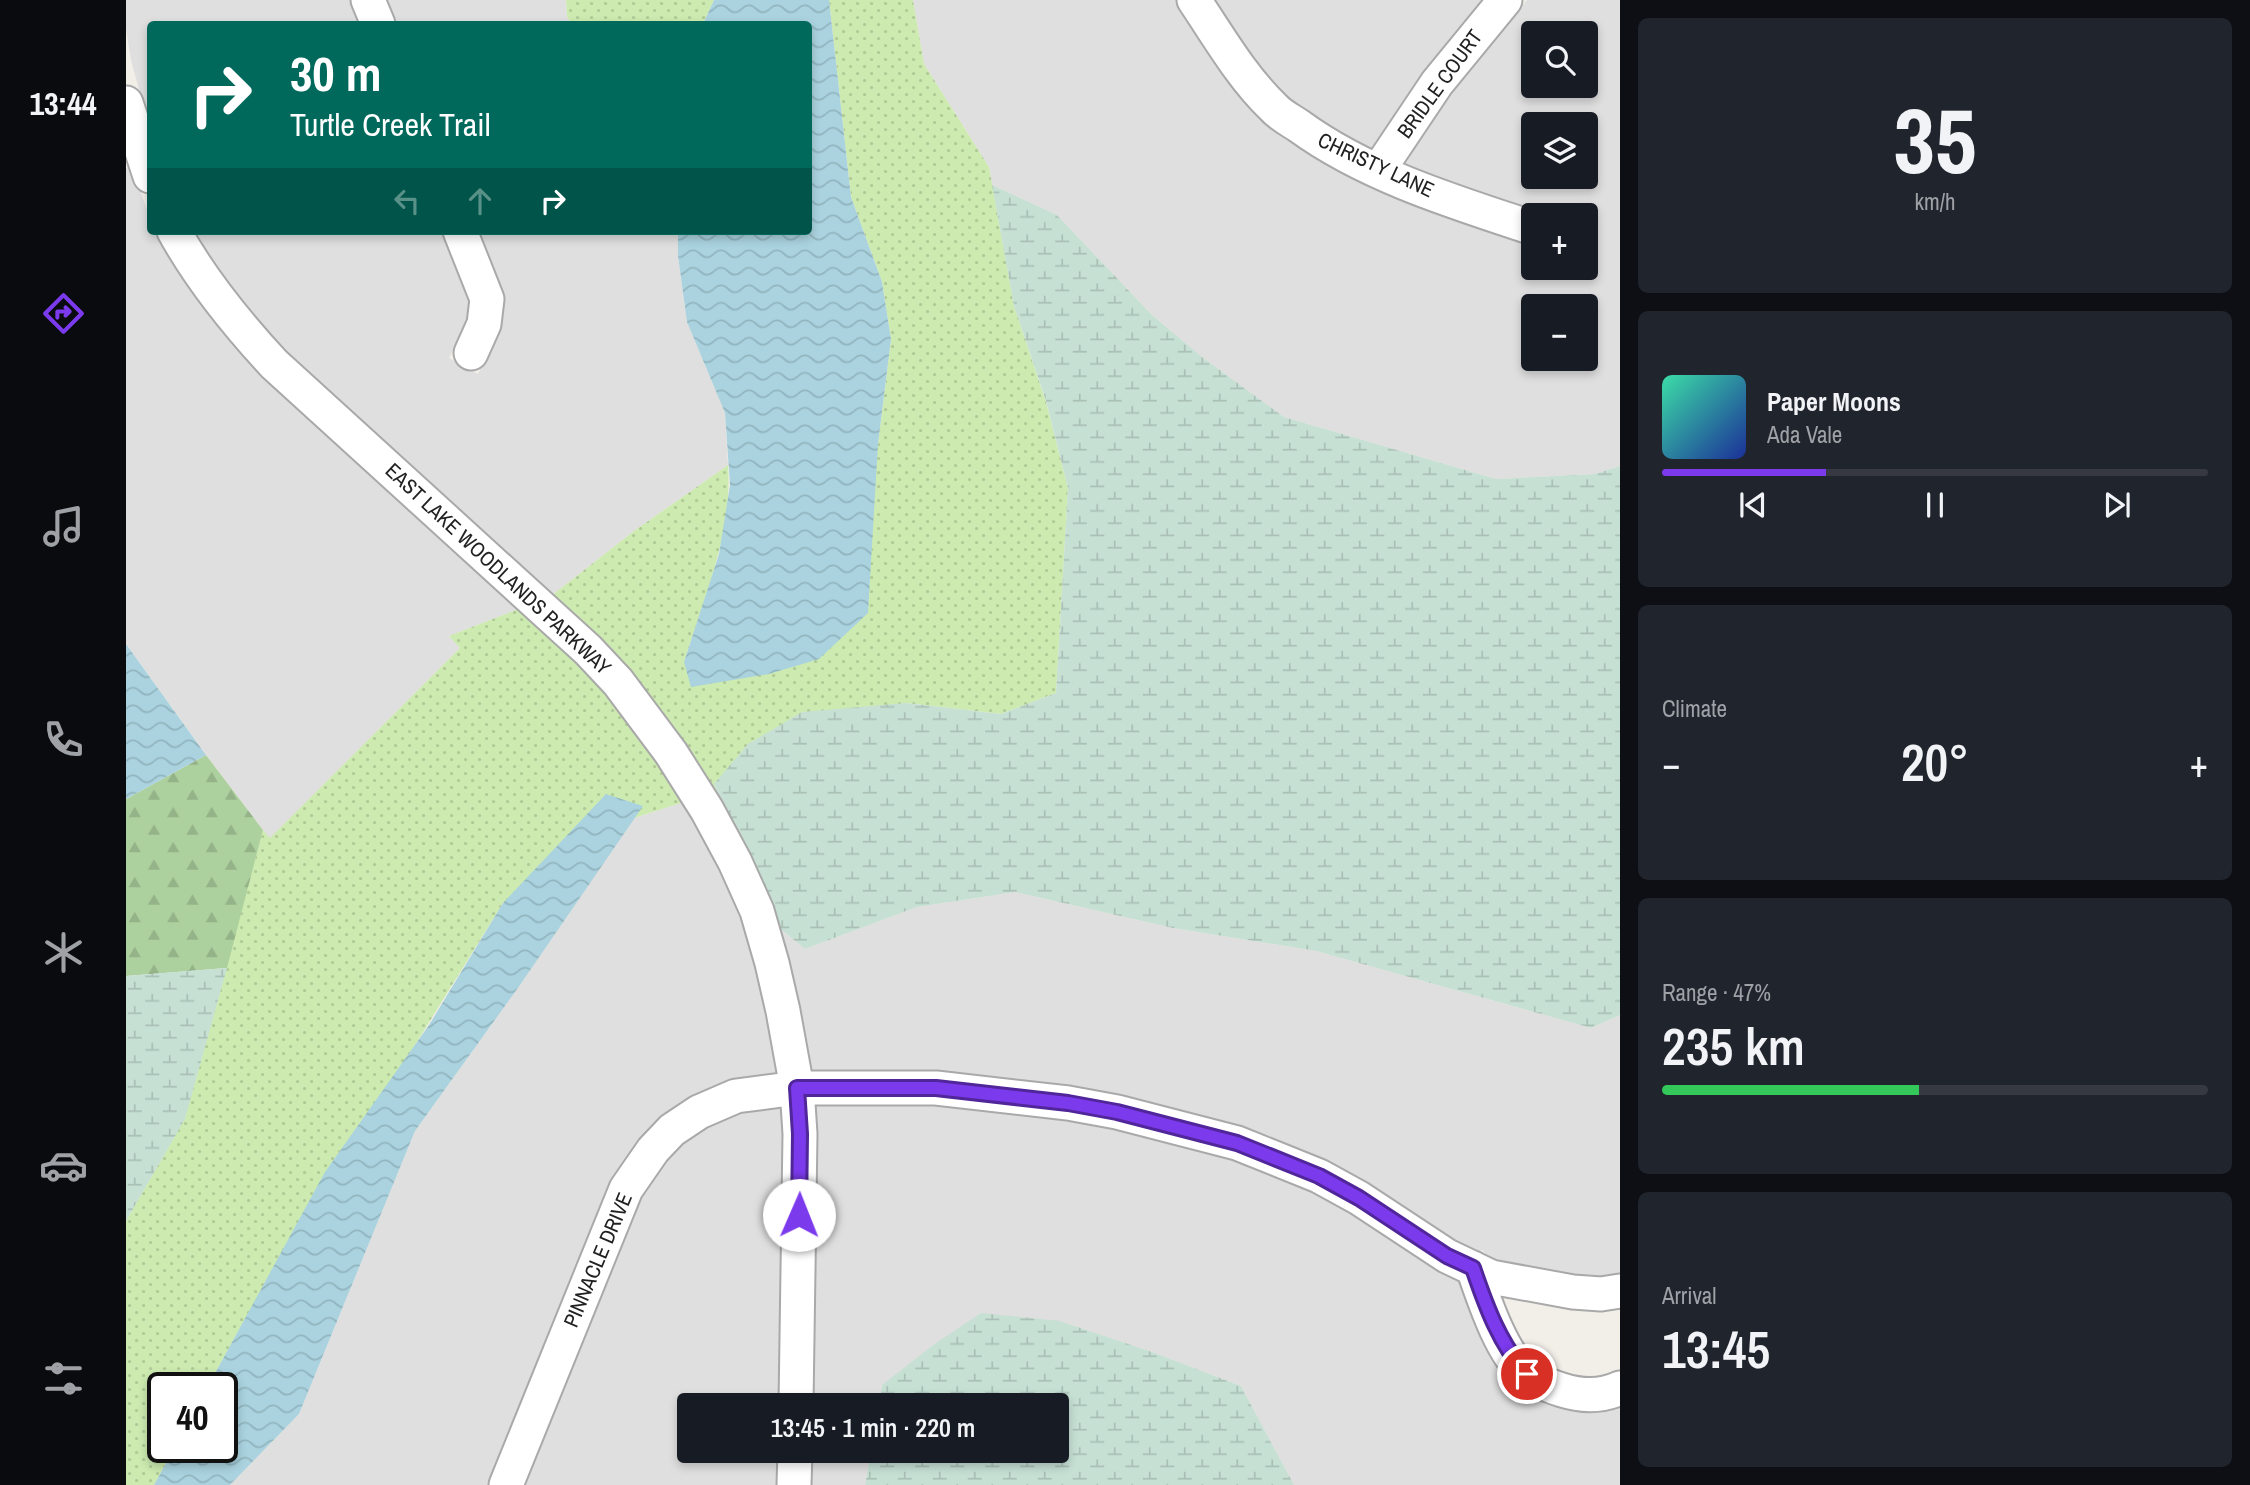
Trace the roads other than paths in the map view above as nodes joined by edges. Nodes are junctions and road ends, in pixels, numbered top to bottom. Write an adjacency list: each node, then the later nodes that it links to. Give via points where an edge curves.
1 (368, 0): 4 (street)
2 (1194, 0): 7 (street, CHRISTY LANE, via 1250,83 1275,110 1321,142)
3 (1505, 0): 7 (street, BRIDLE COURT, via 1437,83)
4 (377, 21)
5 (126, 103): 6 (street)
6 (139, 157)
7 (1378, 171): 8 (street, CHRISTY LANE)
8 (1521, 224)
9 (176, 235): 12 (street, EAST LAKE WOODLANDS PARKWAY, via 214,293 274,364 588,650 645,717 707,810 757,911)
10 (462, 235): 11 (street, via 487,299 484,324)
11 (471, 353)
12 (797, 1088): 13 (street, PINNACLE DRIVE, via 936,1088 1057,1101 1237,1143 1319,1176); 16 (street, EAST LAKE WOODLANDS PARKWAY); 18 (street, PINNACLE DRIVE, via 736,1096 699,1112 653,1150 626,1189)
13 (1473, 1268): 14 (street, PINNACLE DRIVE, via 1491,1277 1564,1290); 15 (street, via 1504,1344 1527,1374 1582,1394)
14 (1620, 1291)
15 (1620, 1388)
16 (796, 1393)
17 (795, 1463): 19 (street)
18 (506, 1485)
19 (794, 1485)

